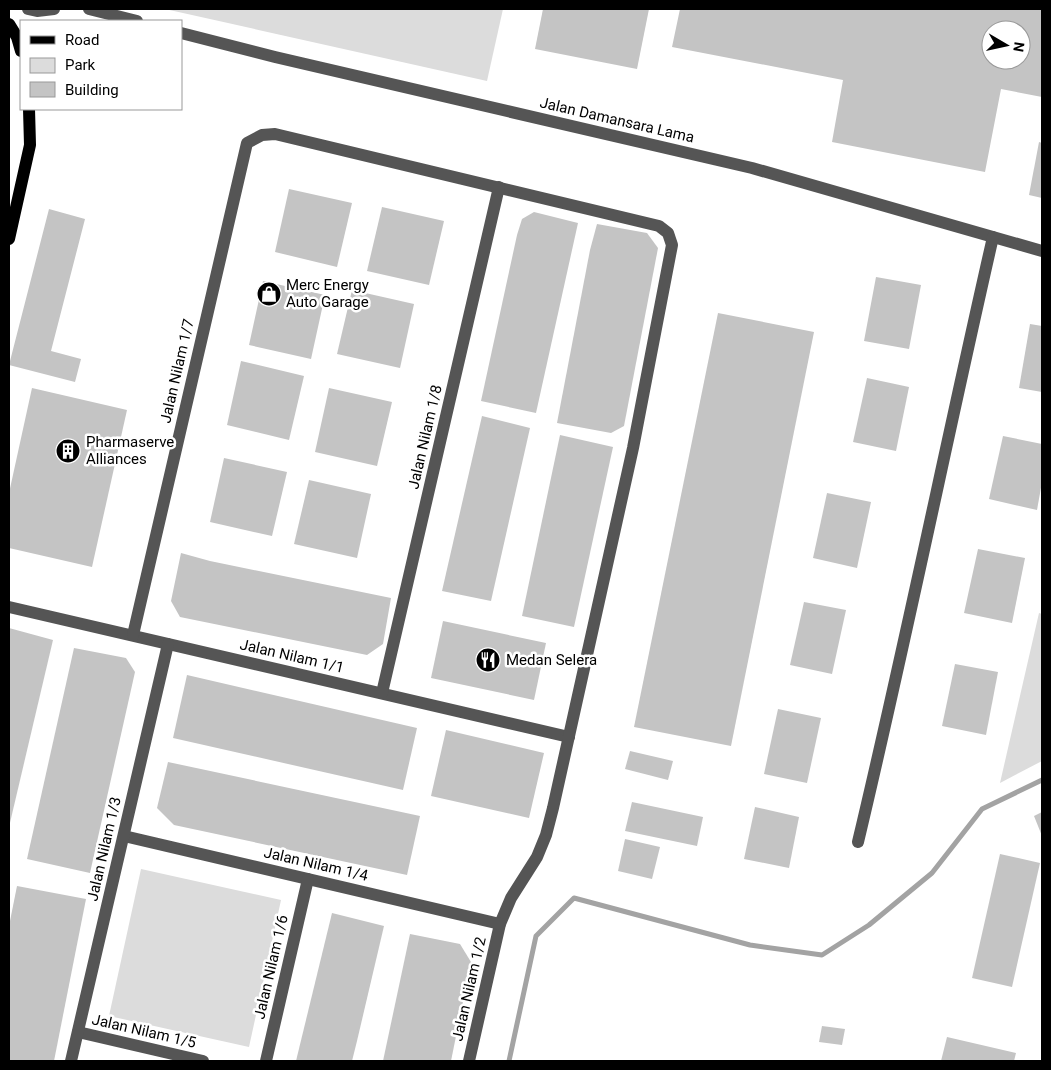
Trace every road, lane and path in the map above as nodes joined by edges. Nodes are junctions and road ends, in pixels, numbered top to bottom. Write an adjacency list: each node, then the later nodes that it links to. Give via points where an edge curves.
1 (54, 9): 3 (street)
2 (89, 9): 4 (street)
3 (32, 14)
4 (133, 20)
5 (9, 24): 7 (main road)
6 (182, 33): 11 (street, Jalan Damansara Lama, via 752,168)
7 (19, 35)
8 (29, 110): 12 (main road, via 30,145)
9 (247, 143): 10 (street, Jalan Nilam 1/2, via 262,135 275,134); 15 (street, Jalan Nilam 1/7)
10 (499, 187): 17 (street, Jalan Nilam 1/8); 18 (street, Jalan Nilam 1/2, via 659,226 668,233 672,244 633,448)
11 (992, 237): 13 (street, Jalan Damansara Lama); 20 (street, via 907,633)
12 (9, 239)
13 (1042, 251)
14 (9, 606): 15 (street, Jalan Nilam 1/1)
15 (133, 636): 16 (street, Jalan Nilam 1/1)
16 (168, 644): 17 (street, Jalan Nilam 1/1); 19 (street, Jalan Nilam 1/3)
17 (382, 693): 18 (street, Jalan Nilam 1/1)
18 (569, 737): 22 (street, Jalan Nilam 1/2, via 546,835 538,856 511,898)
19 (124, 836): 21 (street, Jalan Nilam 1/4); 23 (street, Jalan Nilam 1/3)
20 (858, 842)
21 (308, 879): 22 (street, Jalan Nilam 1/4); 26 (street, Jalan Nilam 1/6)
22 (500, 924): 27 (street, Jalan Nilam 1/2)
23 (78, 1032): 24 (street, Jalan Nilam 1/3); 25 (street, Jalan Nilam 1/5)
24 (72, 1061)
25 (203, 1061)
26 (266, 1061)
27 (469, 1061)

